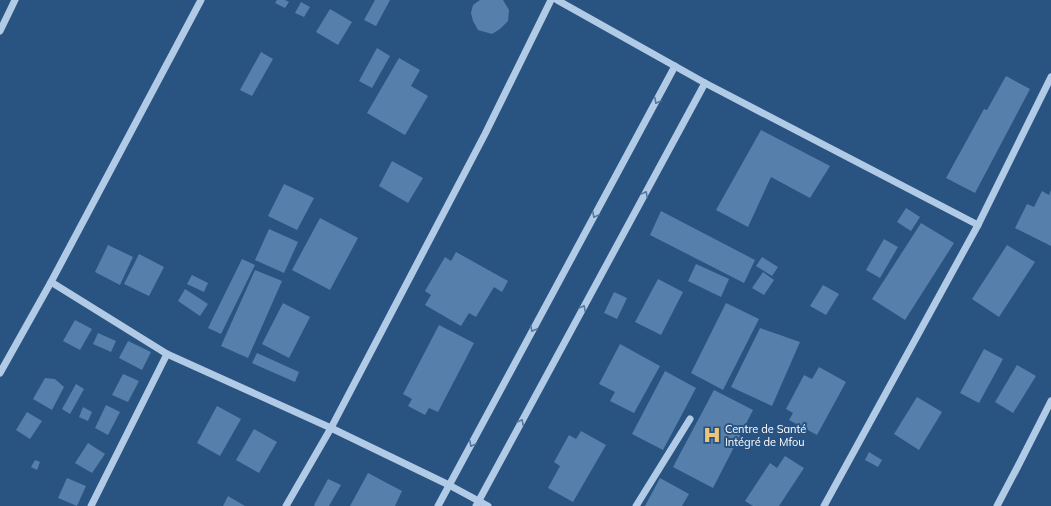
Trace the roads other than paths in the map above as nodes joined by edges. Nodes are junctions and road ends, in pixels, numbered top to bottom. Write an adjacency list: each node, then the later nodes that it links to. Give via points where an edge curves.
1 (15, 0): 5 (street)
2 (202, 0): 10 (street)
3 (551, 0): 15 (street, via 485,134)
4 (557, 0): 6 (street)
5 (0, 31)
6 (675, 66): 8 (street); 16 (street, one-way to 16)
7 (1051, 77): 9 (street)
8 (705, 83): 9 (street); 17 (street, one-way to 8)
9 (978, 225): 23 (street)
10 (51, 282): 11 (street); 12 (street)
11 (167, 354): 15 (street); 18 (street)
12 (0, 373)
13 (1051, 401): 24 (street)
14 (690, 419): 22 (street)
15 (331, 428): 16 (street); 19 (street)
16 (450, 485): 17 (street); 20 (street)
17 (478, 504): 21 (street)
18 (91, 506)
19 (286, 506)
20 (438, 506)
21 (488, 506)
22 (636, 506)
23 (824, 506)
24 (997, 506)

